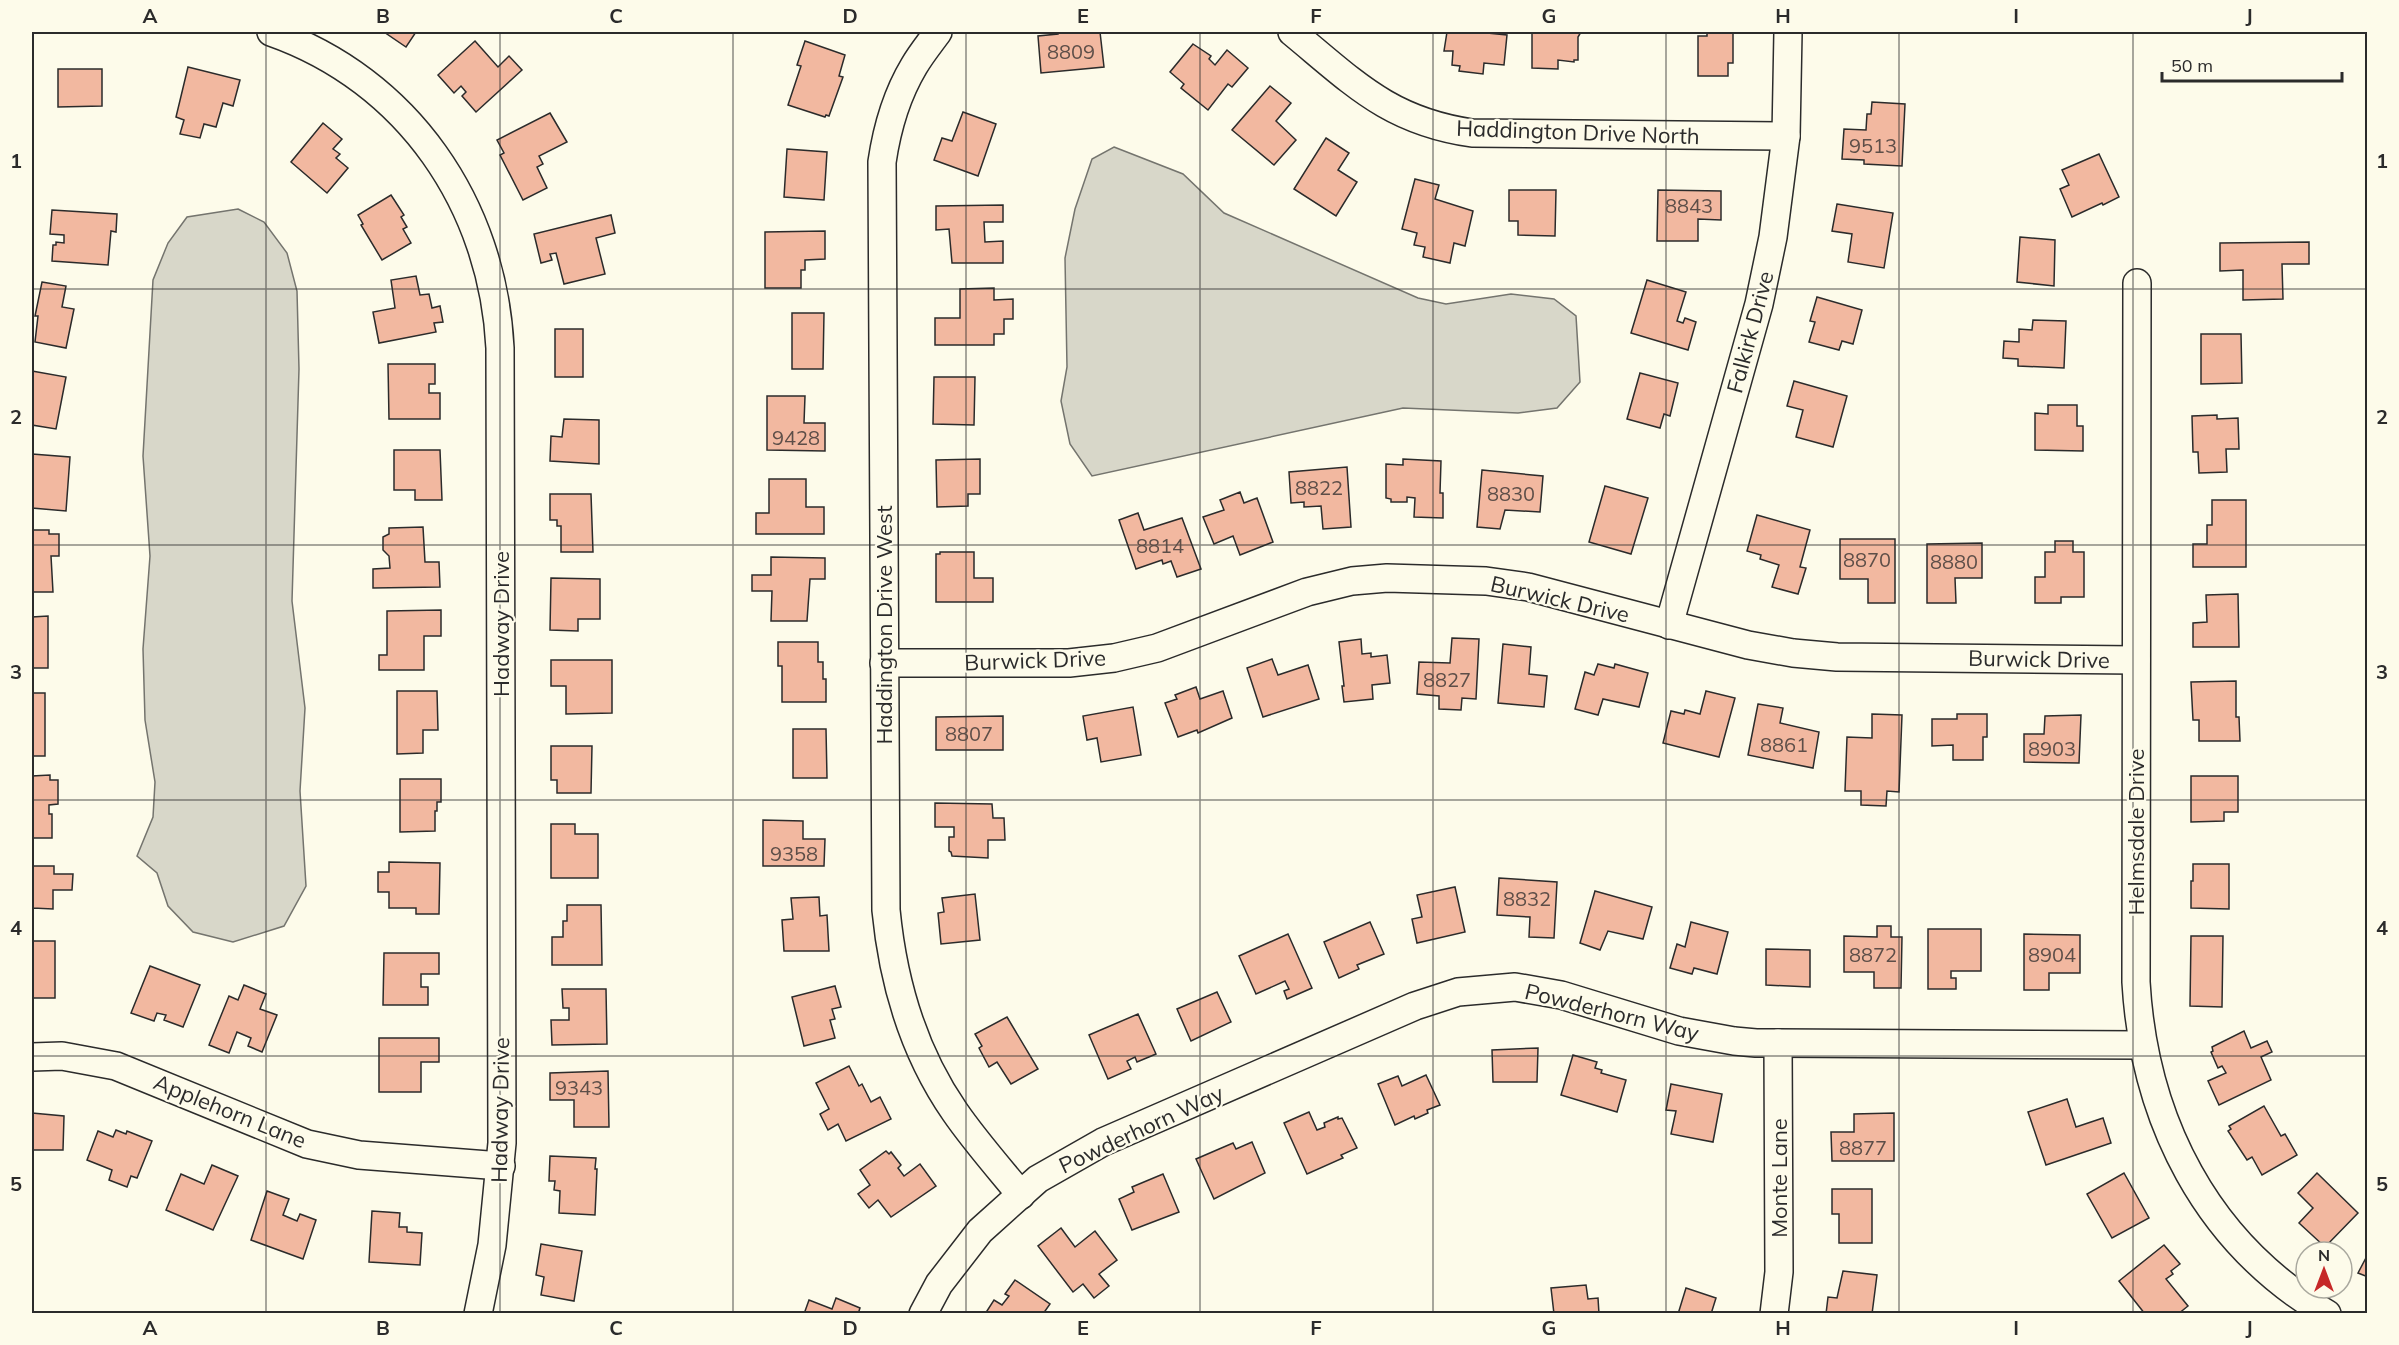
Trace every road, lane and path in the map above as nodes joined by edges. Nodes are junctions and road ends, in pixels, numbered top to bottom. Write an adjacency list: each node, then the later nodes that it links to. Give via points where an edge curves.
1 (271, 32): 13 (street, Hadway Drive, via 321,53 368,85 424,140 461,196 492,281 500,348)
2 (938, 32): 9 (street, Haddington Drive West, via 903,85 882,162)
3 (1292, 32): 5 (street, Haddington Drive North, via 1375,100 1438,127 1472,133)
4 (1788, 32): 5 (street, Falkirk Drive)
5 (1786, 136): 7 (street, Falkirk Drive, via 1777,215 1761,292)
6 (2137, 283): 8 (street, Helmsdale Drive)
7 (1669, 625): 8 (street, Burwick Drive, via 1748,645 1837,657); 9 (street, Burwick Drive, via 1528,587 1486,581 1387,578 1306,592 1167,644 1114,658 1069,663)
8 (2136, 660): 11 (street, Helmsdale Drive, via 2136,982)
9 (884, 663): 14 (street, Haddington Drive West, via 886,910 899,988 917,1041 936,1080 973,1137)
10 (1778, 1043): 11 (street, Powderhorn Way); 14 (street, Powderhorn Way, via 1734,1041 1679,1031 1561,995 1515,987 1458,992 1415,1006 1103,1142 1038,1179); 17 (street, Monte Lane, via 1779,1272)
11 (2142, 1045): 18 (street, Helmsdale Drive, via 2149,1078 2168,1129 2198,1188 2245,1248 2277,1280)
12 (32, 1057): 13 (street, Applehorn Lane, via 62,1056 116,1066 307,1144 359,1155)
13 (501, 1166): 15 (street, Hadway Drive, via 492,1245)
14 (1021, 1195): 16 (street, Powderhorn Way, via 973,1240 939,1284)
15 (478, 1314)
16 (923, 1314)
17 (1774, 1314)
18 (2327, 1314)

